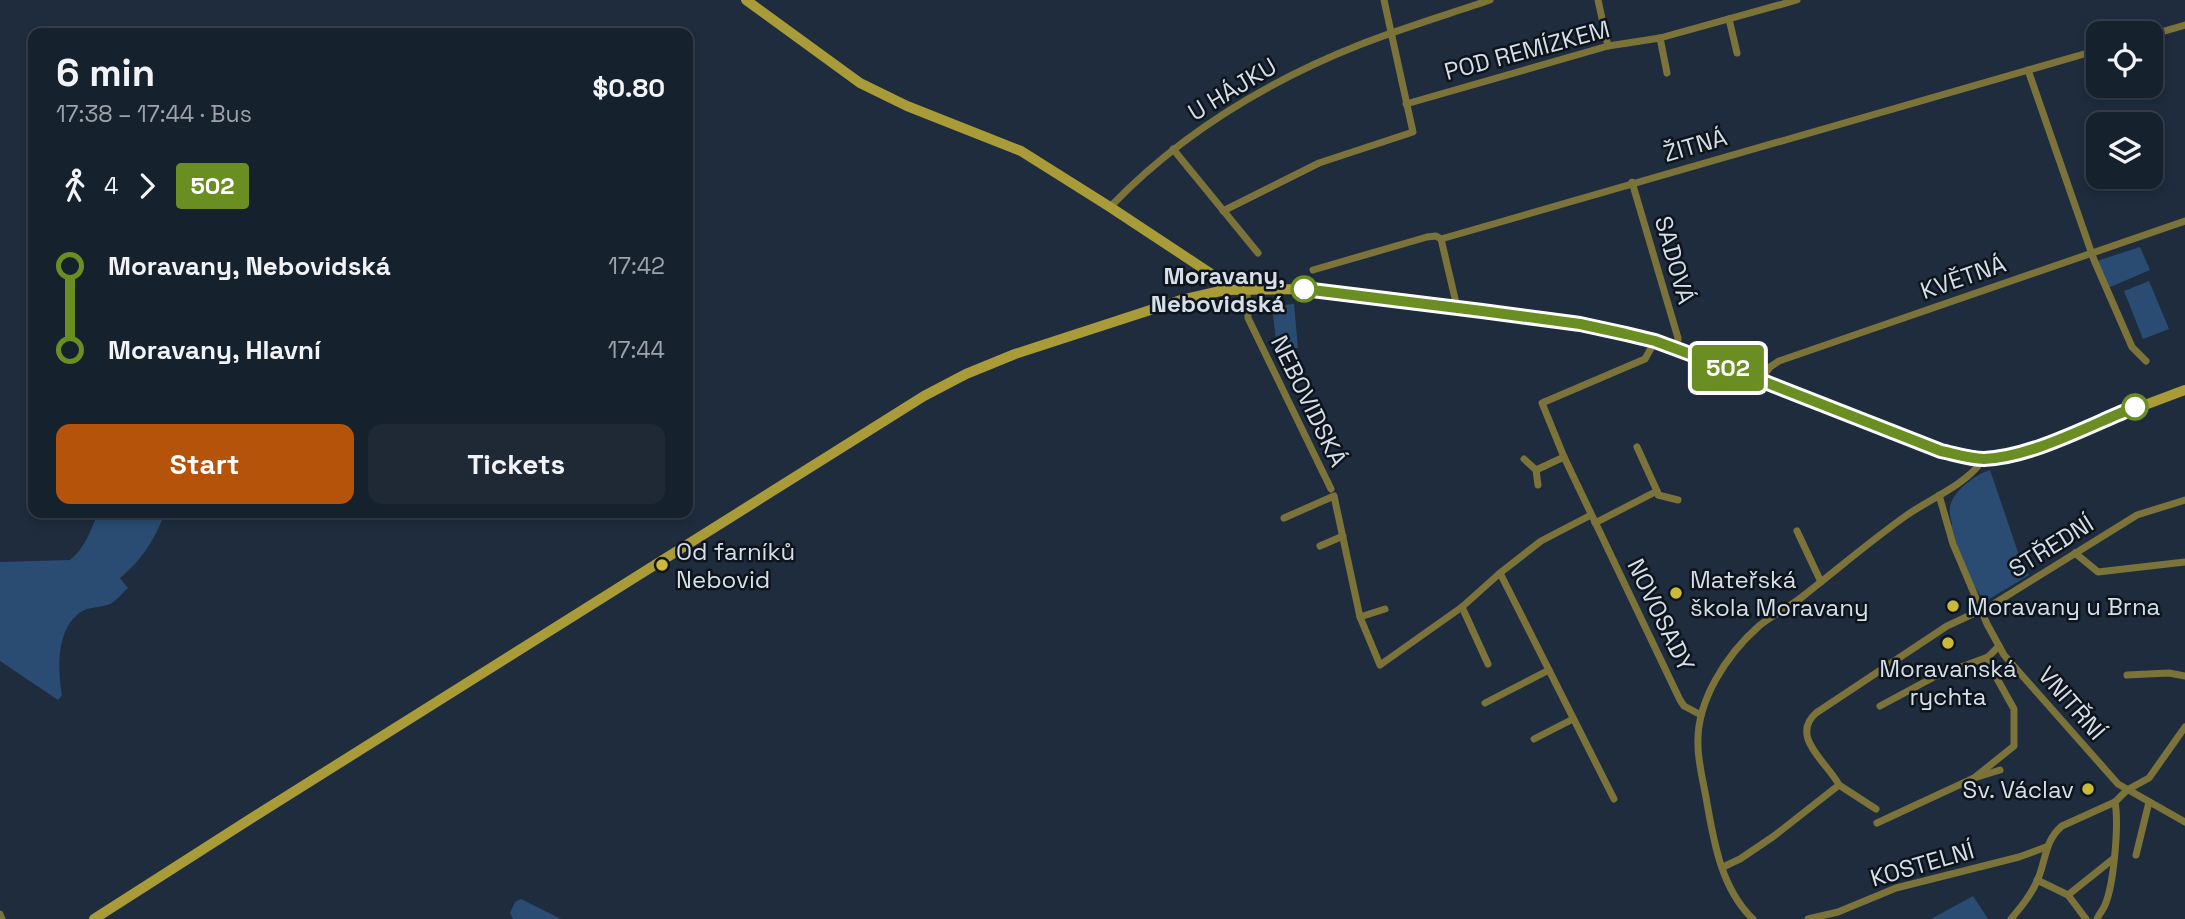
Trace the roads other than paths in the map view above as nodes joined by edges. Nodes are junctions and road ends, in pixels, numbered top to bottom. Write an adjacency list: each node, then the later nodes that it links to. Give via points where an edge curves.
1 (746, 0): 21 (street, via 860,83 1021,152)
2 (1384, 0): 11 (street)
3 (1490, 0): 11 (street, U HÁJKU)
4 (1598, 0): 13 (street)
5 (1763, 0): 7 (street)
6 (1797, 0): 7 (street, POD REMÍZKEM)
7 (1765, 9): 8 (street, POD REMÍZKEM)
8 (1730, 19): 12 (street, POD REMÍZKEM); 14 (street)
9 (2185, 25): 10 (street)
10 (2163, 31)
11 (1392, 33): 18 (street); 19 (street, U HÁJKU, via 1286,78)
12 (1660, 38): 13 (street, POD REMÍZKEM); 17 (street)
13 (1608, 46): 18 (street, POD REMÍZKEM)
14 (1737, 53)
15 (2086, 53): 16 (street, ŽITNÁ)
16 (2028, 70): 20 (street, ŽITNÁ); 26 (street)
17 (1667, 73)
18 (1406, 104): 22 (street, via 1413,132 1319,163)
19 (1173, 149): 21 (street, U HÁJKU); 22 (street)
20 (1632, 182): 24 (street, ŽITNÁ); 32 (street, SADOVÁ, via 1678,338)
21 (1110, 207): 29 (street, via 1219,279)
22 (1223, 211): 25 (street)
23 (2185, 221): 26 (street, KVĚTNÁ)
24 (1441, 239): 27 (street, ŽITNÁ, via 1427,237); 30 (street)
25 (1258, 253)
26 (2091, 254): 33 (street, via 2132,347); 34 (street, KVĚTNÁ, via 1779,361)
27 (1313, 270)
28 (1247, 289): 29 (street); 30 (street, via 1304,289); 42 (street, NEBOVIDSKÁ, via 1248,318)
29 (1225, 290): 90 (street, via 1015,354 924,396)
30 (1457, 307): 31 (street, via 1580,324)
31 (1655, 341): 32 (street); 37 (street, NOVOSADY, via 1646,359 1542,403)
32 (1676, 349): 34 (street)
33 (2146, 361)
34 (1760, 380): 39 (street, via 1941,451)
35 (2185, 390): 39 (street, via 2017,453)
36 (1637, 446): 43 (street)
37 (1564, 457): 40 (street); 48 (street, NOVOSADY)
38 (1524, 459): 40 (street)
39 (1983, 459): 44 (street)
40 (1536, 470): 41 (street)
41 (1538, 485)
42 (1331, 489)
43 (1657, 491): 45 (street); 48 (street)
44 (1938, 495): 55 (street); 58 (street, VNITŘNÍ, via 1952,544)
45 (1678, 500)
46 (2185, 500): 52 (street, STŘEDNÍ, via 2137,515)
47 (1284, 517): 50 (street, via 1334,496)
48 (1593, 519): 54 (street, via 1541,541); 68 (street, NOVOSADY, via 1680,699)
49 (1797, 531): 55 (street)
50 (1343, 536): 51 (street); 59 (street)
51 (1320, 546)
52 (2075, 553): 53 (street, via 2102,573); 58 (street, STŘEDNÍ)
53 (2185, 562)
54 (1500, 573): 56 (street); 63 (street)
55 (1821, 582): 68 (street, via 1744,641 1716,681)
56 (1462, 607): 59 (street, via 1380,665); 62 (street)
57 (1385, 609): 59 (street)
58 (1981, 609): 60 (street, VNITŘNÍ); 74 (street, STŘEDNÍ, via 1947,626 1812,716 1805,730 1809,742)
59 (1360, 618)
60 (1999, 646): 61 (street); 75 (street, VNITŘNÍ)
61 (1988, 657): 67 (street, via 1934,677); 73 (street, via 2014,709 2014,746)
62 (1488, 664)
63 (1549, 670): 66 (street); 69 (street)
64 (2127, 675): 65 (street)
65 (2185, 676)
66 (1485, 703)
67 (1880, 706)
68 (1701, 715): 85 (street, via 1698,754)
69 (1573, 719): 71 (street); 76 (street)
70 (2185, 727): 75 (street, KOSTELNÍ, via 2148,778)
71 (1534, 738)
72 (2000, 770): 73 (street)
73 (1974, 778): 81 (street)
74 (1839, 785): 79 (street); 85 (street, via 1774,836)
75 (2127, 790): 77 (street, KOSTELNÍ); 78 (street, VNITŘNÍ)
76 (1614, 799)
77 (2115, 802): 82 (street, KOSTELNÍ, via 2062,826); 84 (street)
78 (2149, 802): 80 (street, VNITŘNÍ); 83 (street)
79 (1876, 809)
80 (2185, 822)
81 (1877, 823)
82 (2046, 847): 86 (street, KOSTELNÍ); 92 (street, KOSTELNÍ, via 1896,888)
83 (2136, 855)
84 (2113, 859): 87 (street); 95 (street, via 2111,882)
85 (1723, 867): 91 (street, via 1732,893)
86 (2037, 880): 87 (street); 93 (street, KOSTELNÍ)
87 (2068, 895): 94 (street)
88 (0, 914): 89 (street)
89 (2, 919)
90 (94, 919)
91 (1753, 919)
92 (1808, 919)
93 (2011, 919)
94 (2086, 919)
95 (2097, 919)

